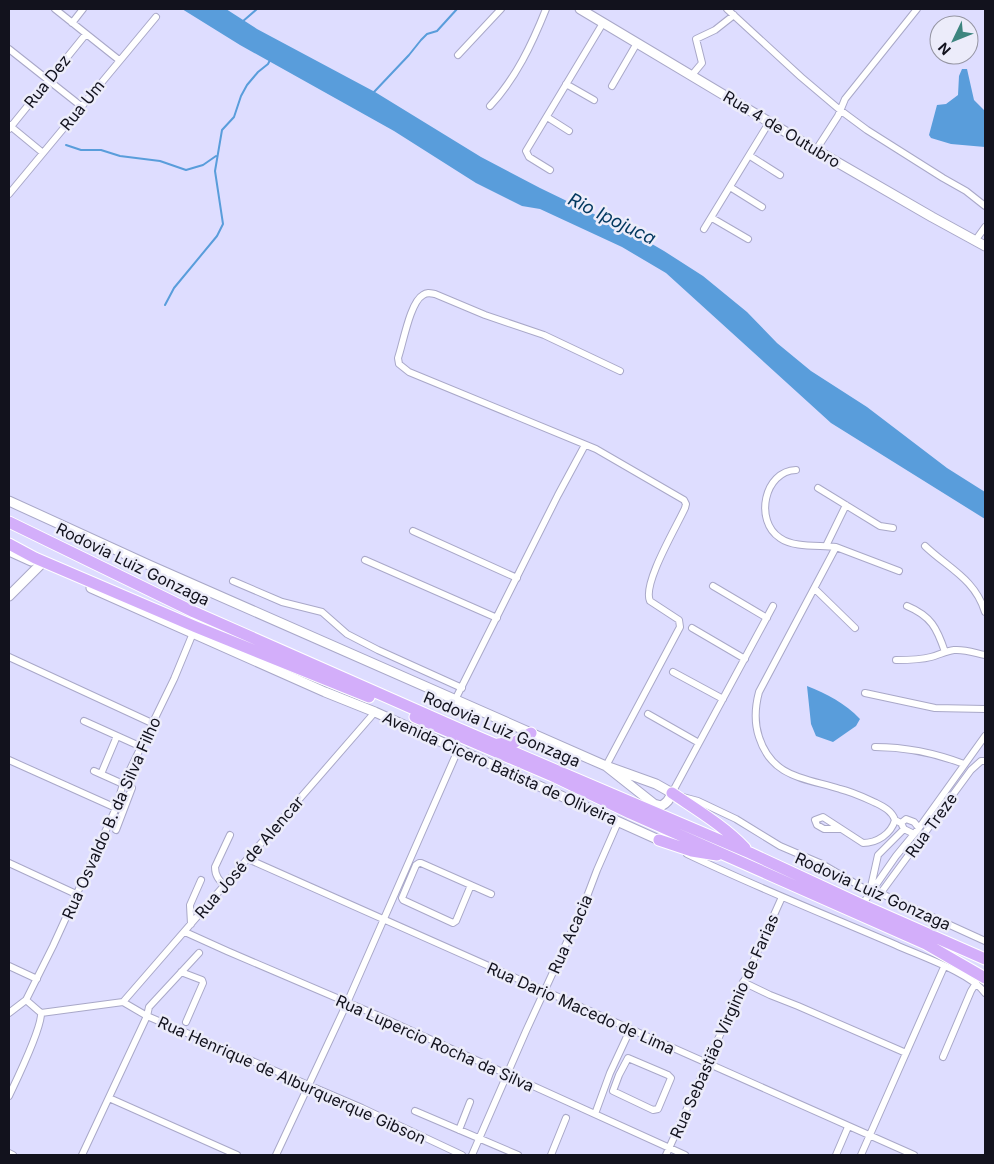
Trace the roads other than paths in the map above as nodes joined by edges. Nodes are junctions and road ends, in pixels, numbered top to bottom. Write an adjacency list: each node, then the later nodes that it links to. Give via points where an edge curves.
1 (55, 9): 10 (street)
2 (83, 9): 10 (street)
3 (501, 9): 15 (street)
4 (546, 9): 23 (street, via 532,44 504,91)
5 (580, 9): 11 (main road, Rua 4 de Outubro)
6 (728, 9): 8 (street)
7 (917, 9): 24 (street, via 845,99)
8 (734, 15): 17 (street, via 696,39 702,63); 24 (street)
9 (156, 17): 16 (street, Rua Um)
10 (72, 23): 12 (street)
11 (603, 23): 13 (main road, Rua 4 de Outubro); 19 (street)
12 (86, 34): 16 (street); 18 (street, Rua Dez)
13 (637, 43): 17 (main road, Rua 4 de Outubro); 20 (street)
14 (9, 49): 18 (street)
15 (458, 55)
16 (119, 60): 22 (street, Rua Um)
17 (692, 75): 26 (main road, Rua 4 de Outubro)
18 (49, 81): 22 (street); 27 (street, Rua Dez)
19 (566, 84): 21 (street); 25 (street)
20 (612, 86)
21 (594, 100)
22 (81, 106): 30 (street, Rua Um)
23 (490, 106)
24 (840, 110): 29 (street); 36 (street)
25 (547, 117): 28 (street); 32 (street, via 526,151 529,157)
26 (770, 121): 29 (main road, Rua 4 de Outubro); 31 (street)
27 (9, 127): 30 (street)
28 (568, 132)
29 (816, 150): 42 (main road, Rua 4 de Outubro)
30 (43, 153): 35 (street, Rua Um)
31 (750, 156): 33 (street); 34 (street)
32 (550, 170)
33 (780, 175)
34 (730, 187): 37 (street); 38 (street)
35 (9, 194)
36 (985, 206)
37 (762, 207)
38 (712, 218): 40 (street); 41 (street)
39 (985, 227): 42 (street)
40 (704, 229)
41 (748, 239)
42 (975, 240): 43 (main road, Rua 4 de Outubro)
43 (985, 246)
44 (620, 371): 45 (street, via 544,335 434,294 422,295 414,306 398,358 403,369)
45 (585, 445): 61 (street); 100 (street, via 678,495 686,504 648,593 650,601 679,620 680,627)
46 (796, 470): 54 (street, via 784,472 769,487 766,503 768,523 781,539)
47 (818, 488): 49 (street)
48 (9, 501): 83 (main road)
49 (846, 505): 51 (street, via 880,526); 54 (street)
50 (9, 522): 94 (highway, Rodovia Luiz Gonzaga, via 194,612)
51 (893, 528)
52 (413, 531): 61 (street)
53 (9, 544): 114 (highway, Rodovia Luiz Gonzaga, via 187,624 377,700)
54 (826, 546): 56 (street)
55 (925, 546): 68 (street, via 968,581 981,599)
56 (836, 547): 60 (street); 64 (street)
57 (9, 551): 59 (main road, Avenida Cicero Batista de Oliveira)
58 (365, 560): 69 (street)
59 (40, 565): 65 (main road); 73 (main road, Avenida Cicero Batista de Oliveira)
60 (899, 571)
61 (517, 578): 69 (street)
62 (233, 581): 80 (street, via 282,602 322,612 347,634)
63 (713, 586): 70 (street)
64 (815, 589): 72 (street); 105 (street, via 759,692 756,720 762,748 784,772 868,799 885,808)
65 (9, 596)
66 (773, 606): 70 (street)
67 (907, 606): 74 (street, via 932,622)
68 (985, 612)
69 (497, 618): 80 (street)
70 (767, 618): 77 (street)
71 (692, 628): 77 (street)
72 (855, 628)
73 (193, 633): 85 (main road, Avenida Cicero Batista de Oliveira); 88 (street, Rua Osvaldo B. da Silva Filho)
74 (944, 652): 75 (street, via 963,650); 78 (street, via 924,659)
75 (985, 655)
76 (9, 657): 88 (street)
77 (745, 659): 82 (street)
78 (896, 660)
79 (673, 672): 82 (street)
80 (462, 688): 83 (street)
81 (864, 693): 84 (street, via 935,708)
82 (723, 698): 92 (street)
83 (455, 700): 89 (main road)
84 (985, 709)
85 (375, 712): 96 (main road, Avenida Cicero Batista de Oliveira); 116 (street, Rua José de Alencar)
86 (648, 714): 92 (street)
87 (84, 721): 90 (street)
88 (154, 724): 101 (street, Rua Osvaldo B. da Silva Filho)
89 (531, 733): 94 (highway, via 515,742); 100 (main road)
90 (117, 736): 93 (street); 101 (street, via 98,773)
91 (985, 736): 99 (street)
92 (699, 742): 102 (street)
93 (135, 744)
94 (494, 744): 113 (highway, Rodovia Luiz Gonzaga)
95 (875, 747): 99 (street, via 929,752)
96 (458, 750): 104 (main road, Avenida Cicero Batista de Oliveira); 121 (street)
97 (9, 760): 103 (street)
98 (985, 761): 130 (street, Rua Treze, via 971,770)
99 (964, 764): 106 (street)
100 (606, 766): 102 (main road); 102 (main road, via 654,804 666,804)
101 (123, 784): 103 (street, Rua Osvaldo B. da Silva Filho); 108 (street, via 129,784 132,791)
102 (674, 794): 113 (highway, via 710,818); 127 (street, via 736,819 780,846 822,864)
103 (116, 808): 128 (street, Rua Osvaldo B. da Silva Filho)
104 (618, 822): 111 (main road, Avenida Cicero Batista de Oliveira); 147 (street, Rua Acacia)
105 (900, 824): 106 (street, via 906,819 911,820); 107 (street, via 863,844); 109 (street); 112 (street)
106 (919, 828): 109 (street)
107 (840, 829)
108 (116, 830)
109 (914, 834): 115 (street)
110 (230, 835): 125 (street, via 215,867 217,877)
111 (659, 840): 114 (highway, via 692,851); 126 (street, Avenida Cicero Batista de Oliveira)
112 (884, 849): 115 (street); 118 (street)
113 (750, 853): 132 (highway, Rodovia Luiz Gonzaga)
114 (729, 856): 120 (highway, Rodovia Luiz Gonzaga)
115 (896, 856): 119 (street)
116 (248, 859): 125 (street, Rua José de Alencar); 134 (street, Rua Dario Macedo de Lima)
117 (9, 863): 128 (street)
118 (875, 865): 119 (street); 127 (street)
119 (886, 870): 127 (street)
120 (773, 876): 126 (street); 133 (highway, Rodovia Luiz Gonzaga)
121 (402, 877): 123 (street); 134 (street)
122 (201, 880): 136 (street, via 190,905)
123 (410, 880): 124 (street, via 419,863); 124 (street, via 403,900 452,923 456,921)
124 (471, 885): 129 (street)
125 (225, 886): 136 (street, Rua José de Alencar)
126 (767, 890): 131 (street, Avenida Cicero Batista de Oliveira)
127 (870, 892): 130 (street); 132 (street)
128 (76, 894): 144 (street, Rua Osvaldo B. da Silva Filho)
129 (490, 894)
130 (880, 894): 138 (street)
131 (782, 897): 135 (street, Avenida Cicero Batista de Oliveira); 146 (street, Rua Sebastião Virginio de Farias)
132 (862, 905): 140 (highway, Rodovia Luiz Gonzaga)
133 (850, 910): 135 (street); 145 (highway, Rodovia Luiz Gonzaga, via 926,944)
134 (383, 919): 147 (street, Rua Dario Macedo de Lima); 151 (street)
135 (844, 923): 142 (street, Avenida Cicero Batista de Oliveira)
136 (192, 924): 137 (street, Rua José de Alencar)
137 (185, 932): 150 (street, Rua José de Alencar); 151 (street, Rua Lupercio Rocha da Silva)
138 (985, 941)
139 (199, 953): 143 (street)
140 (985, 959)
141 (9, 966): 144 (street)
142 (944, 967): 145 (street, Avenida Cicero Batista de Oliveira); 157 (street)
143 (182, 972): 154 (street, via 153,1002); 155 (street, via 204,983)
144 (37, 979): 149 (street, Rua Osvaldo B. da Silva Filho)
145 (981, 981): 148 (street, Avenida Cicero Batista de Oliveira); 158 (street, via 971,991)
146 (743, 982): 157 (street); 159 (street, Rua Sebastião Virginio de Farias)
147 (544, 992): 156 (street, Rua Dario Macedo de Lima); 161 (street, Rua Acacia)
148 (985, 993)
149 (26, 1000): 152 (street); 153 (street)
150 (123, 1002): 153 (street); 154 (street, Rua Henrique de Alburquerque Gibson)
151 (347, 1003): 161 (street, Rua Lupercio Rocha da Silva); 163 (street)
152 (9, 1013)
153 (41, 1013): 164 (street, via 35,1039)
154 (147, 1016): 163 (street, Rua Henrique de Alburquerque Gibson); 165 (street)
155 (186, 1022)
156 (630, 1030): 159 (street, Rua Dario Macedo de Lima); 160 (street)
157 (906, 1053): 172 (street)
158 (943, 1057)
159 (707, 1064): 170 (street, Rua Dario Macedo de Lima); 174 (street, Rua Sebastião Virginio de Farias)
160 (610, 1073): 162 (street); 168 (street)
161 (507, 1075): 168 (street, Rua Lupercio Rocha da Silva); 173 (street, Rua Acacia)
162 (619, 1075): 162 (street, via 630,1058 668,1075 670,1080 660,1107 653,1110 614,1093 612,1089)
163 (308, 1086): 179 (street); 180 (street, Rua Henrique de Alburquerque Gibson)
164 (9, 1096)
165 (108, 1098): 177 (street); 178 (street)
166 (470, 1102): 171 (street)
167 (415, 1111): 171 (street)
168 (595, 1114): 174 (street, Rua Lupercio Rocha da Silva)
169 (566, 1118): 183 (street)
170 (848, 1127): 172 (street, Rua Dario Macedo de Lima); 185 (street)
171 (459, 1130): 173 (street)
172 (870, 1135): 186 (street); 187 (street, Rua Dario Macedo de Lima)
173 (479, 1138): 181 (street, Rua Acacia); 182 (street)
174 (668, 1152): 184 (street, Rua Lupercio Rocha da Silva)
175 (9, 1153): 176 (street)
176 (13, 1155)
177 (82, 1155)
178 (237, 1155)
179 (278, 1155)
180 (462, 1155)
181 (472, 1155)
182 (518, 1155)
183 (551, 1155)
184 (685, 1155)
185 (836, 1155)
186 (861, 1155)
187 (914, 1155)

